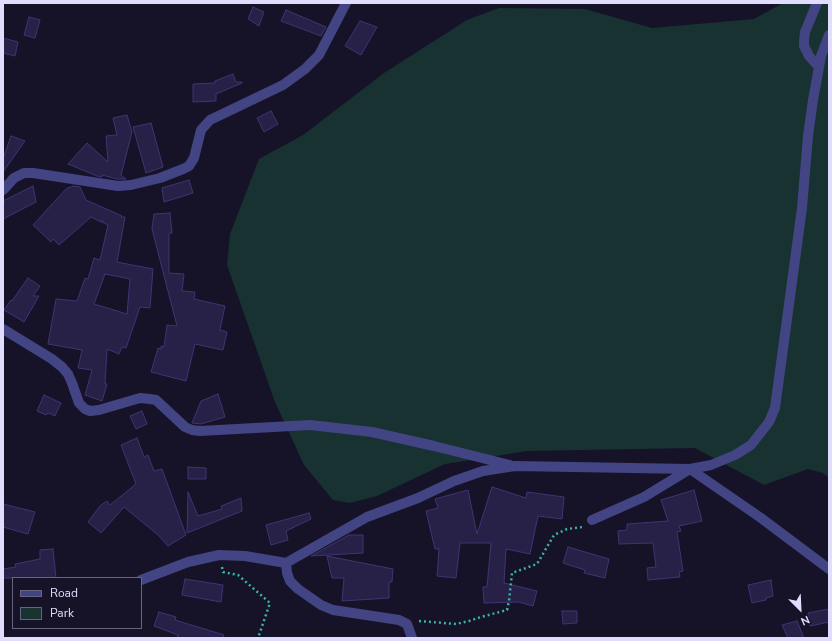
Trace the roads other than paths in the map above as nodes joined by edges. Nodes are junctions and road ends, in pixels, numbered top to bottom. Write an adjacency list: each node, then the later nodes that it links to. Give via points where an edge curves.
1 (346, 3): 5 (street, via 319,55 305,70 283,85 210,120 201,130 194,158 189,166 160,178 118,186 24,173 14,178)
2 (817, 3): 4 (street, via 805,32 804,46)
3 (829, 35): 4 (street)
4 (819, 67): 8 (street, via 808,136 802,208 775,408 769,422 751,445 736,455 711,465)
5 (3, 190)
6 (3, 329): 7 (street, via 62,368 68,374 79,403 90,411 140,398 150,399 156,400 185,427 192,430 310,425 372,432)
7 (515, 466): 8 (street); 10 (street, via 471,474 367,517)
8 (690, 469): 9 (street, via 644,497); 11 (street)
9 (592, 520)
10 (286, 563): 12 (street, via 245,556 219,555 188,562); 13 (street, via 290,581 321,605 333,610 399,620 407,624)
11 (829, 569)
12 (142, 580)
13 (412, 638)

